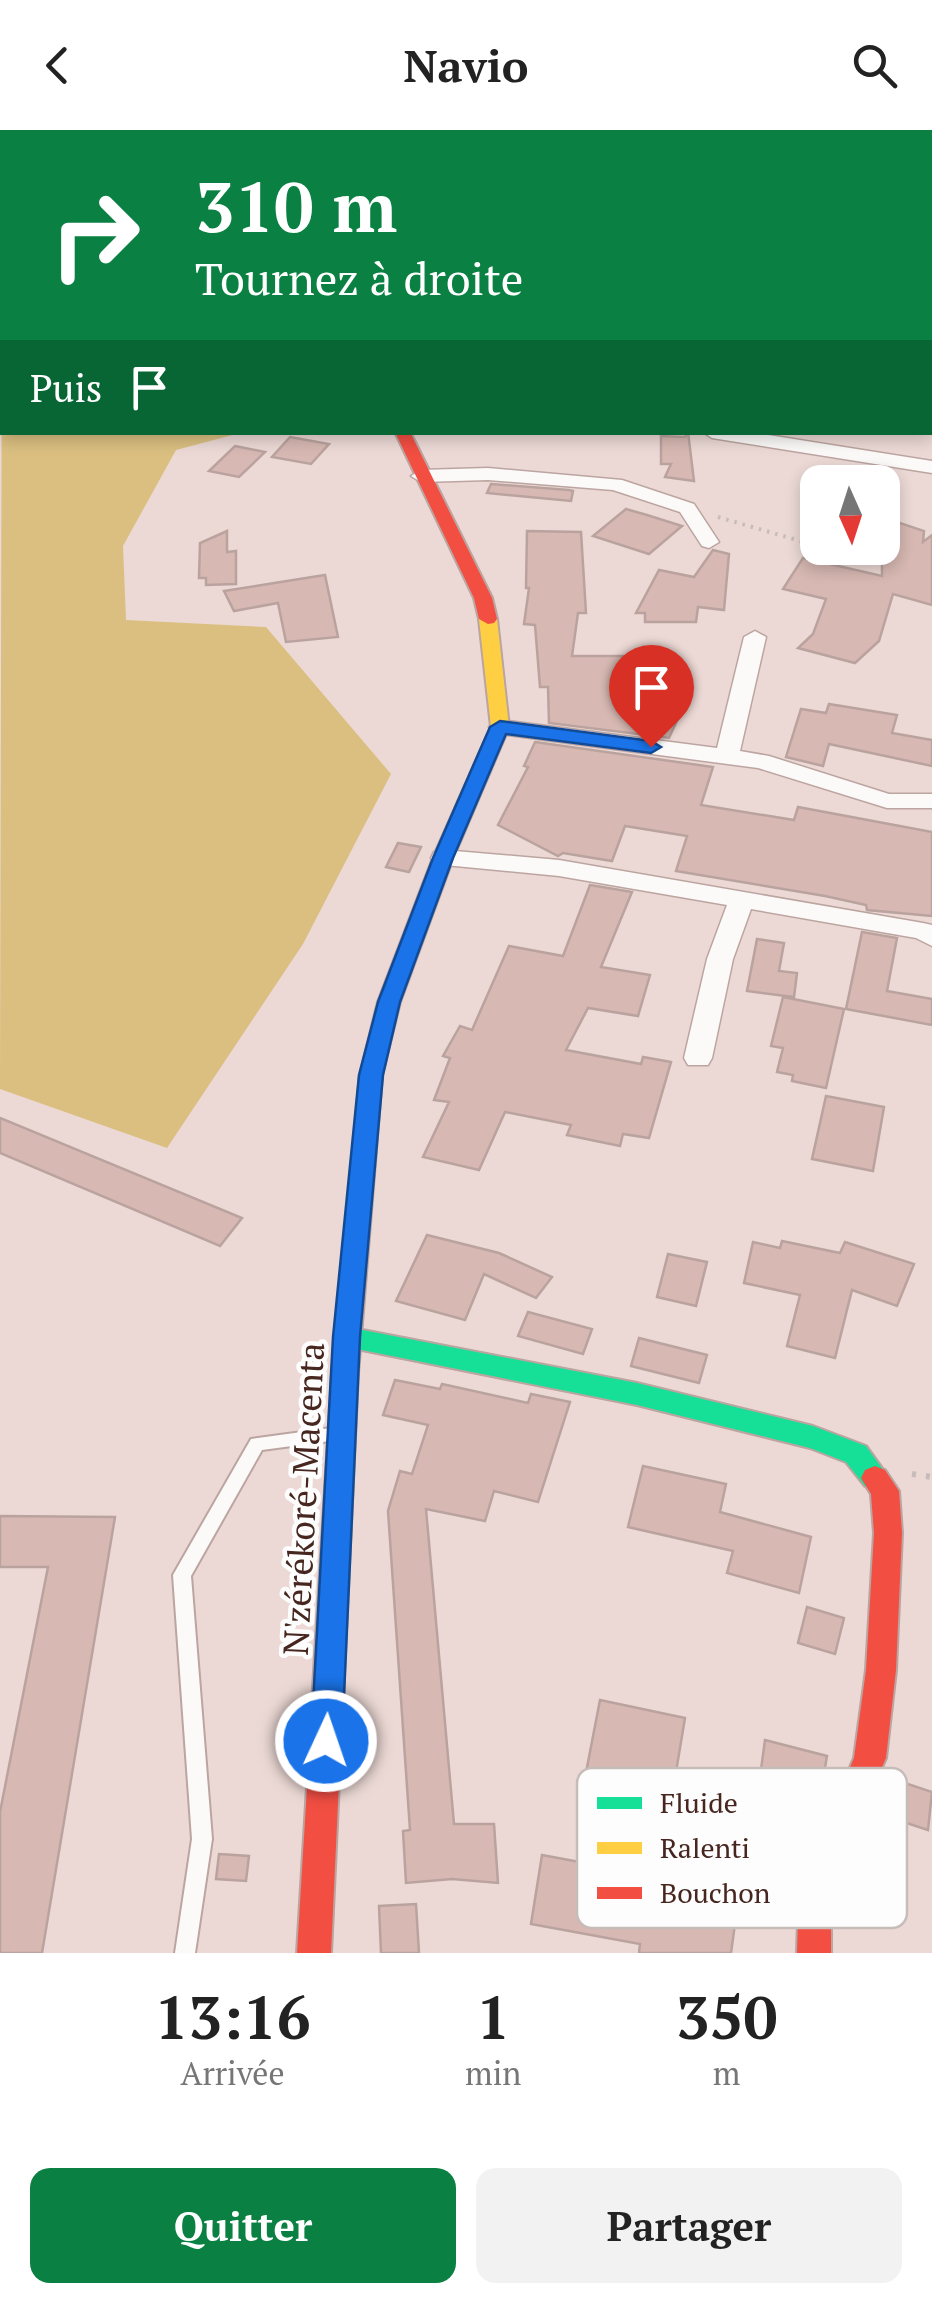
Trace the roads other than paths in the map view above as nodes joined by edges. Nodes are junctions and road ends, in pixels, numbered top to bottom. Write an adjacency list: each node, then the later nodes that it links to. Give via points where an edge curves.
1 (404, 435): 4 (main road, N'zérékoré-Macenta)
2 (730, 435): 3 (street)
3 (932, 468)
4 (422, 476): 5 (street, via 615,484 686,508); 7 (main road, N'zérékoré-Macenta, via 482,598)
5 (709, 542)
6 (755, 637): 8 (street)
7 (500, 727): 8 (street); 10 (main road, N'zérékoré-Macenta)
8 (727, 756): 9 (street, via 761,760 887,801)
9 (932, 801)
10 (443, 858): 11 (street, via 559,868); 14 (main road, N'zérékoré-Macenta, via 389,1002 371,1075)
11 (742, 900): 12 (street, via 923,931); 13 (street, via 720,959)
12 (932, 938)
13 (698, 1058)
14 (346, 1337): 15 (main road, N'zérékoré-Macenta); 16 (main road, via 638,1394 856,1454 885,1492 888,1533 881,1670)
15 (342, 1434): 18 (lane, via 257,1444 182,1575 202,1838); 19 (main road, N'zérékoré-Macenta)
16 (866, 1768)
17 (814, 1928): 20 (main road)
18 (186, 1953)
19 (314, 1953)
20 (814, 1953)

